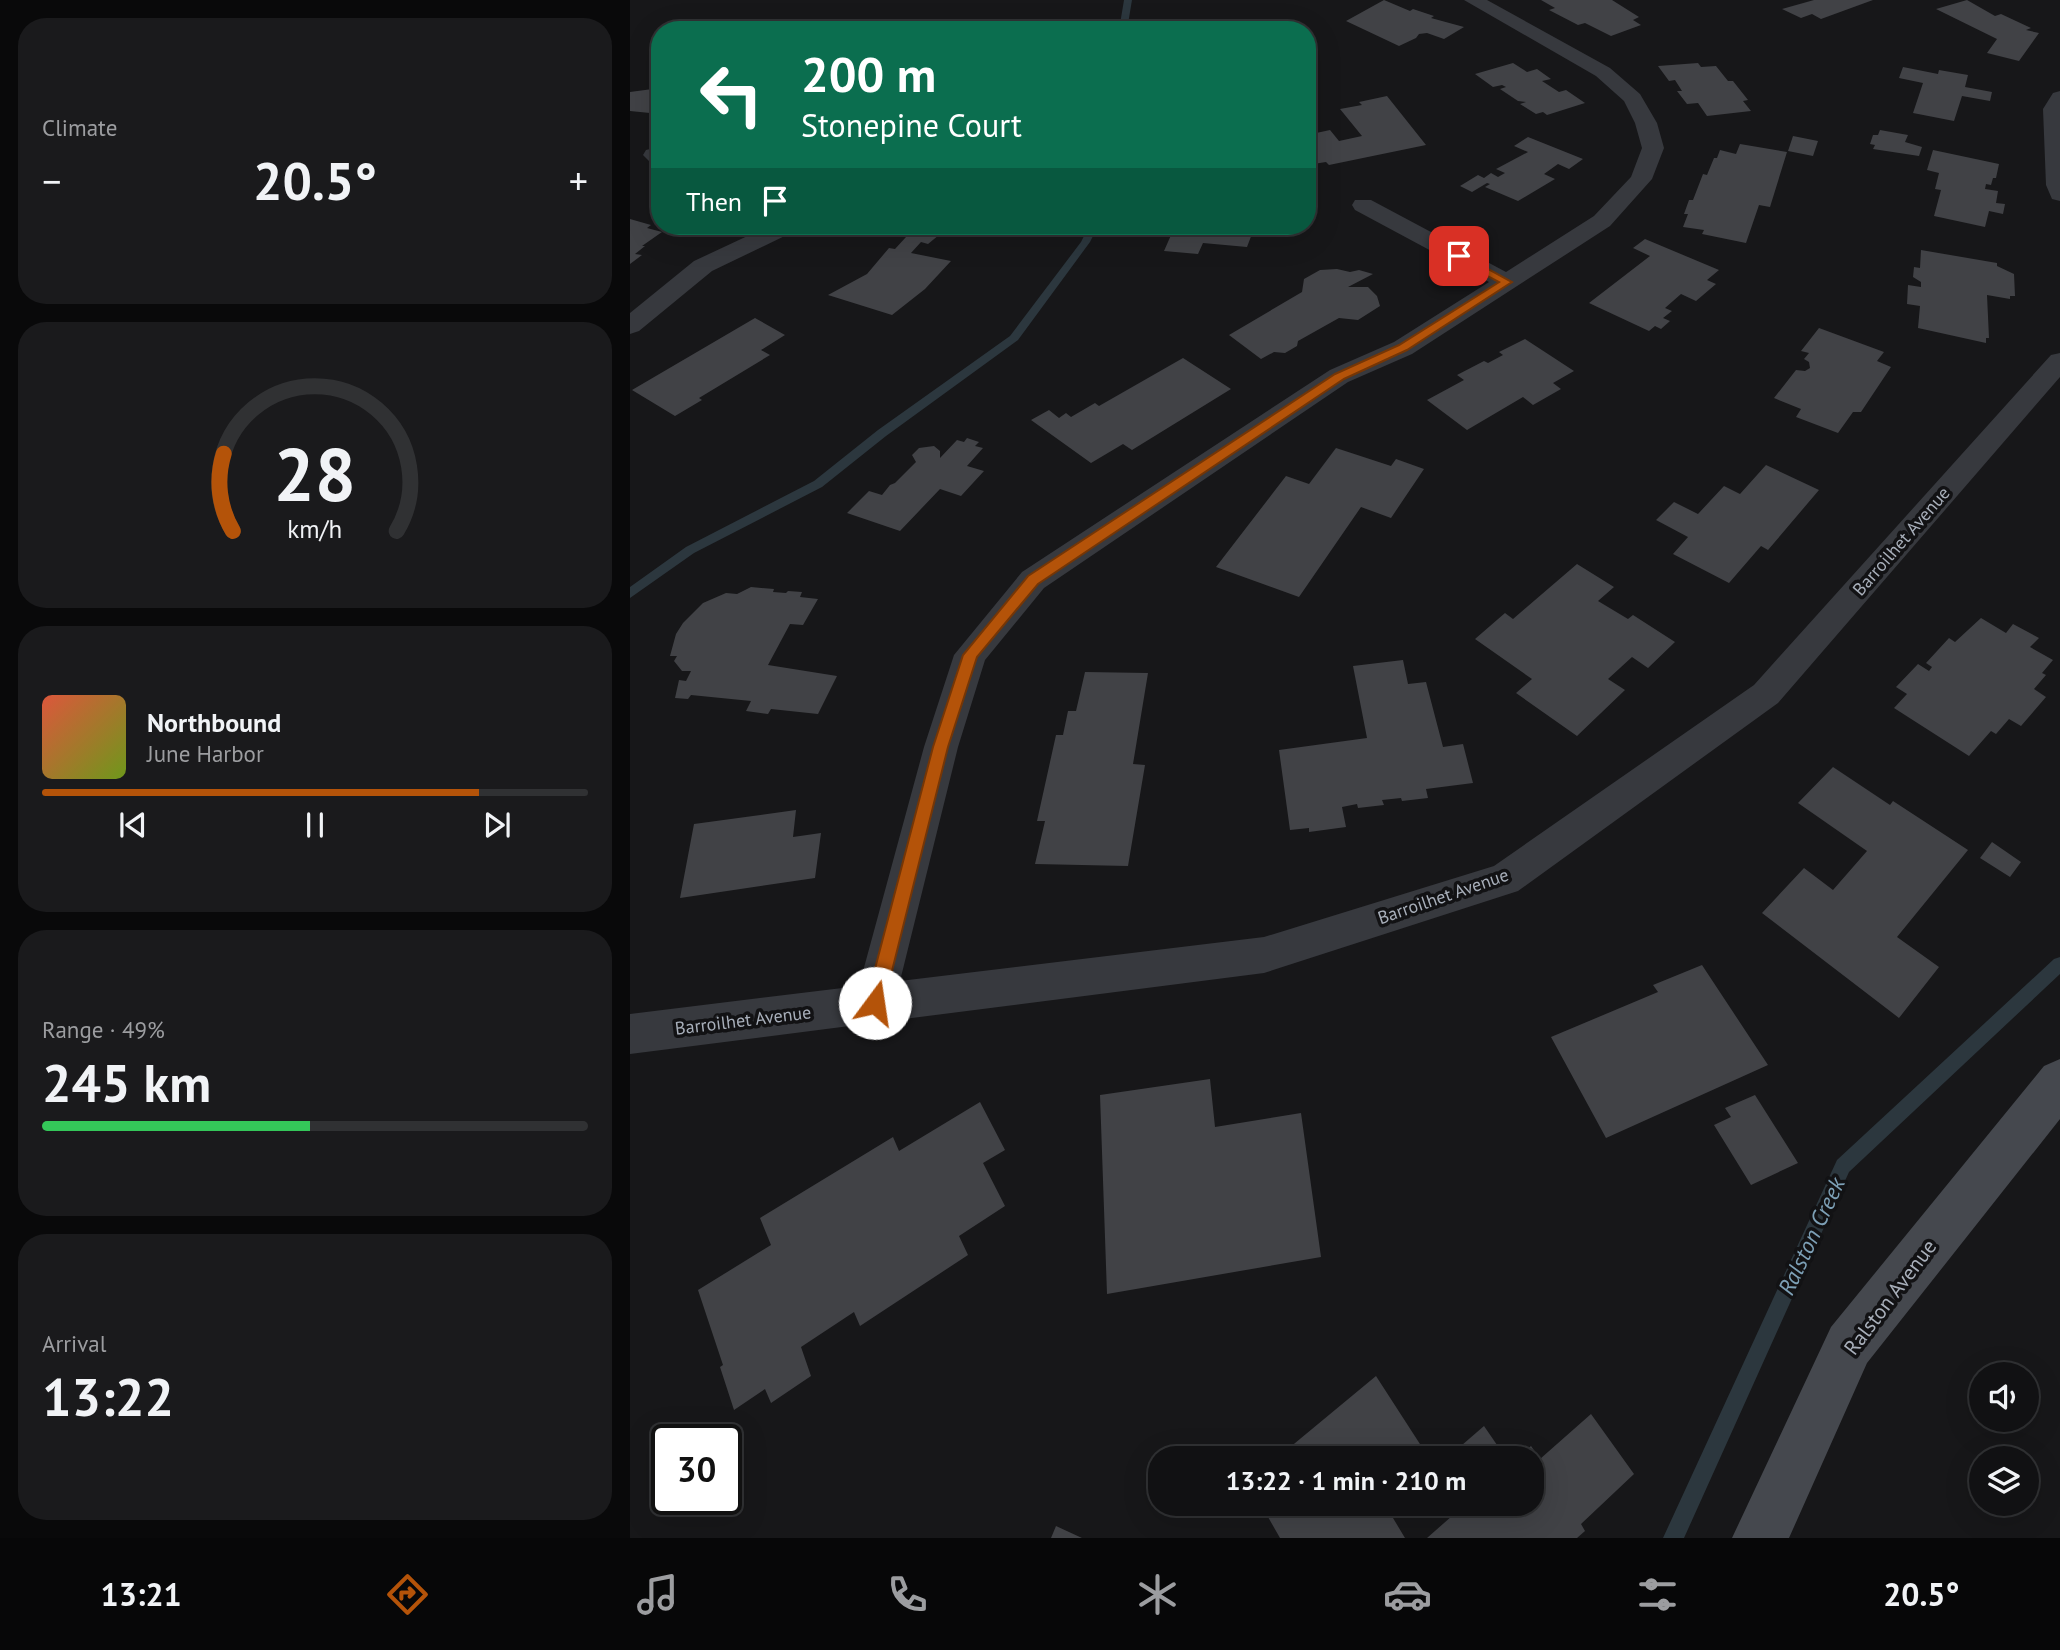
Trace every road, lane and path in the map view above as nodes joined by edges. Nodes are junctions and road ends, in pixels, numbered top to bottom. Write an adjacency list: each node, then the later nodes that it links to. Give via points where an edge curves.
1 (1474, 0): 6 (street, via 1603,72 1633,98 1653,148 1641,179 1602,221)
2 (2060, 97): 3 (street, via 2053,109)
3 (2060, 194)
4 (1363, 205): 6 (street)
5 (766, 235): 7 (street, via 703,266)
6 (1507, 282): 9 (street, via 1403,348 1339,376 1033,580 971,655 941,747)
7 (630, 326)
8 (2060, 361): 9 (street, Barroilhet Avenue, via 1766,694 1505,879 1264,955)
9 (875, 1003): 10 (street, Barroilhet Avenue)
10 (630, 1034)
11 (2060, 1082): 12 (street, Ralston Avenue, via 1849,1345)
12 (1760, 1538)

